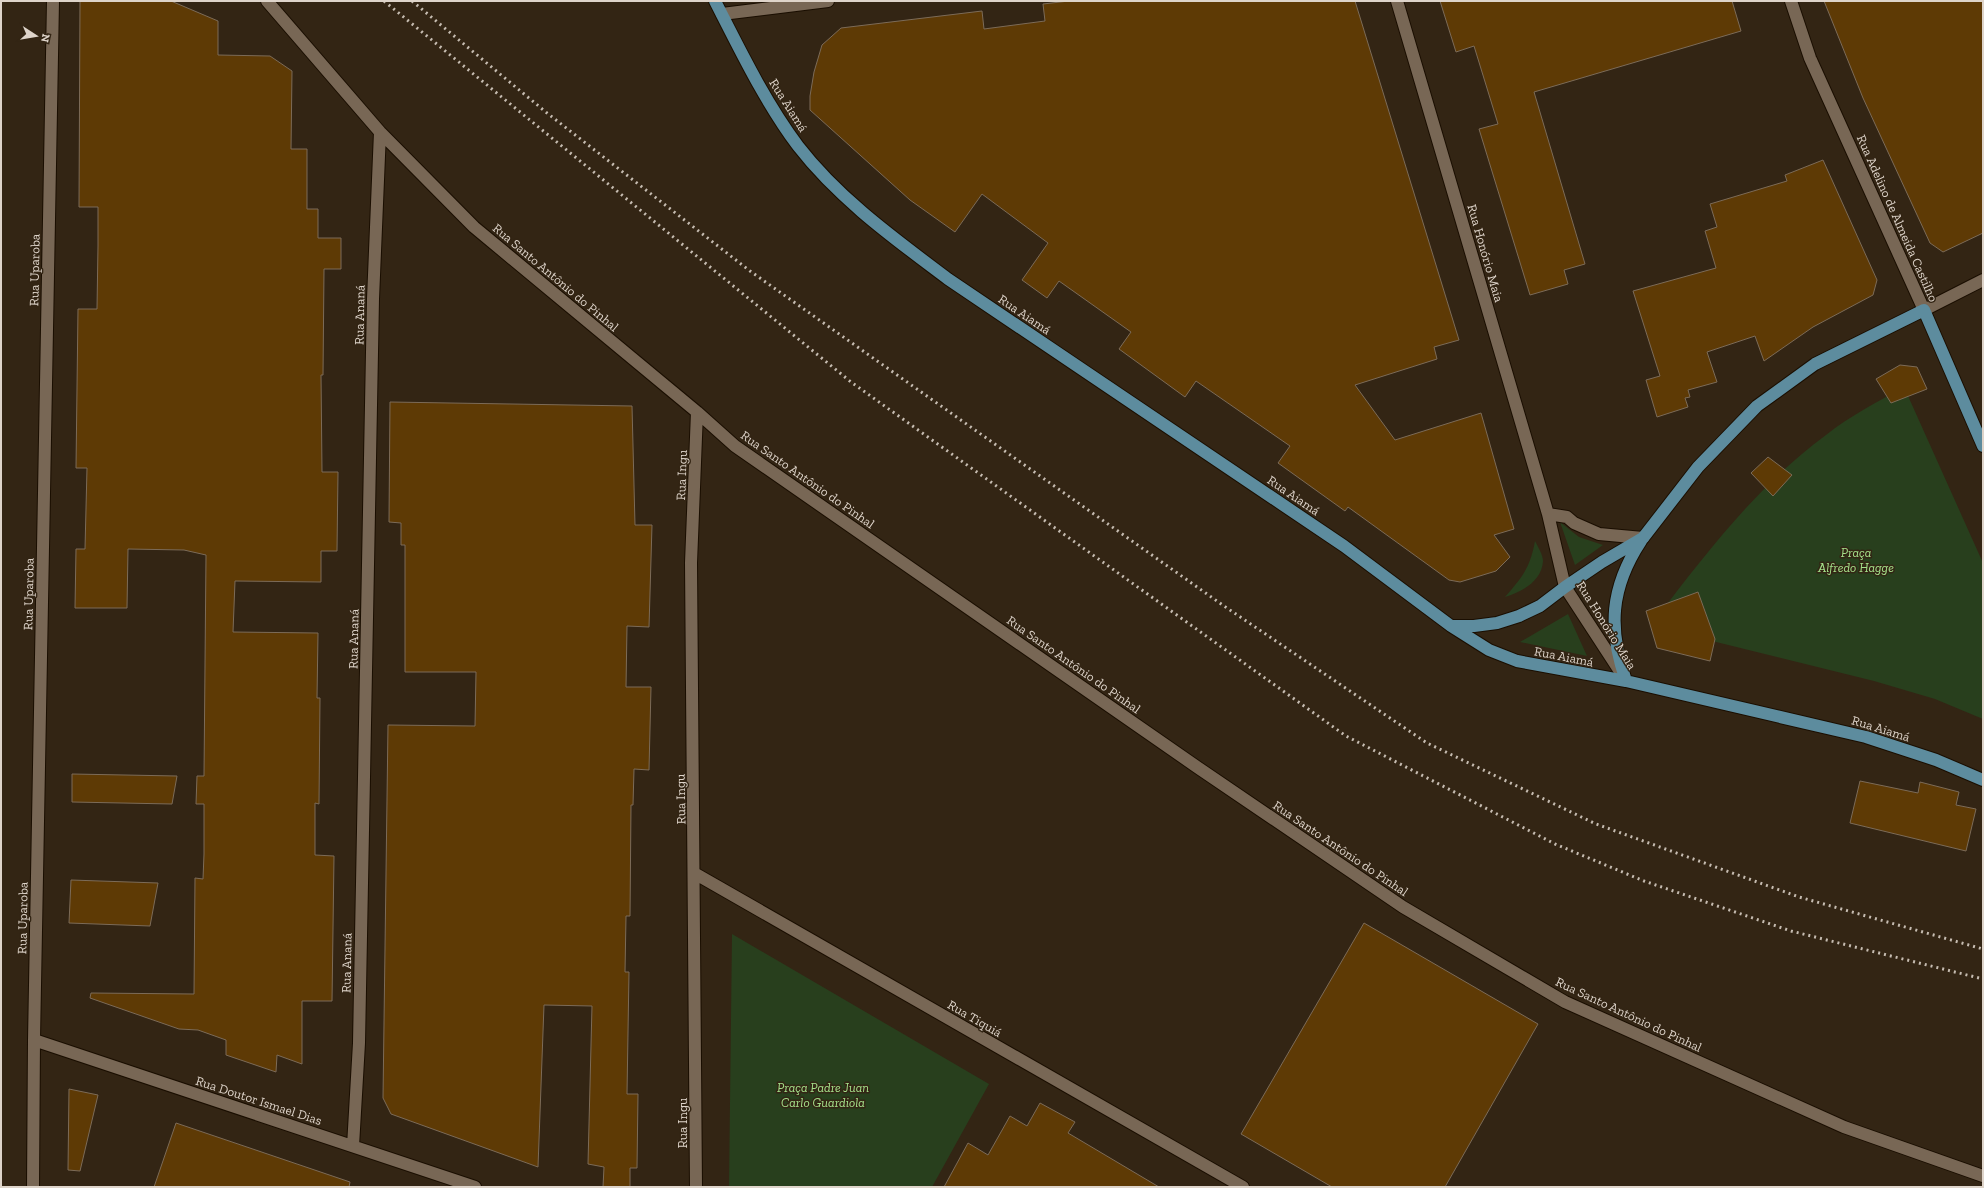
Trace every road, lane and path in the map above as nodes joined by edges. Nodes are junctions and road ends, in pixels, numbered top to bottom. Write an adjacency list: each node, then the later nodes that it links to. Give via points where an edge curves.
1 (54, 1): 20 (street, Rua Uparoba)
2 (267, 1): 8 (street, Rua Santo Antônio do Pinhal)
3 (715, 1): 7 (main road, Rua Aiamá)
4 (828, 1): 7 (street)
5 (1397, 1): 13 (street, Rua Honório Maia)
6 (1791, 1): 10 (street, Rua Adelino de Almeida Castilho, via 1810,58)
7 (722, 14): 16 (main road, Rua Aiamá, via 763,92 798,146 843,194 889,234 948,278 1344,546)
8 (380, 132): 11 (street, Rua Santo Antônio do Pinhal, via 474,227); 21 (street, Rua Ananá, via 373,299 359,1043)
9 (1983, 280): 10 (street)
10 (1924, 310): 12 (main road, Rua Adelino de Almeida Castilho); 14 (main road, via 1815,364 1757,406 1698,468)
11 (697, 412): 19 (street, Rua Ingu, via 691,563); 22 (street, Rua Santo Antônio do Pinhal, via 735,446 1403,907 1565,1002 1844,1127)
12 (1983, 446)
13 (1548, 514): 14 (street, via 1567,517 1574,523 1599,534); 15 (street, Rua Honório Maia)
14 (1643, 538): 15 (main road); 17 (main road, via 1620,582 1615,607 1614,632 1618,657)
15 (1565, 586): 16 (main road, via 1540,606 1519,616 1497,623); 17 (street, Rua Honório Maia)
16 (1451, 626): 17 (main road, Rua Aiamá, via 1489,650 1517,661)
17 (1626, 681): 18 (main road, Rua Aiamá, via 1866,737 1936,760)
18 (1983, 780)
19 (694, 873): 25 (street, Rua Ingu); 26 (street, Rua Tiquiá)
20 (34, 1040): 21 (street, Rua Doutor Ismael Dias); 23 (street, Rua Uparoba)
21 (353, 1146): 24 (street, Rua Doutor Ismael Dias)
22 (1983, 1176)
23 (33, 1187)
24 (475, 1187)
25 (696, 1187)
26 (1242, 1187)

